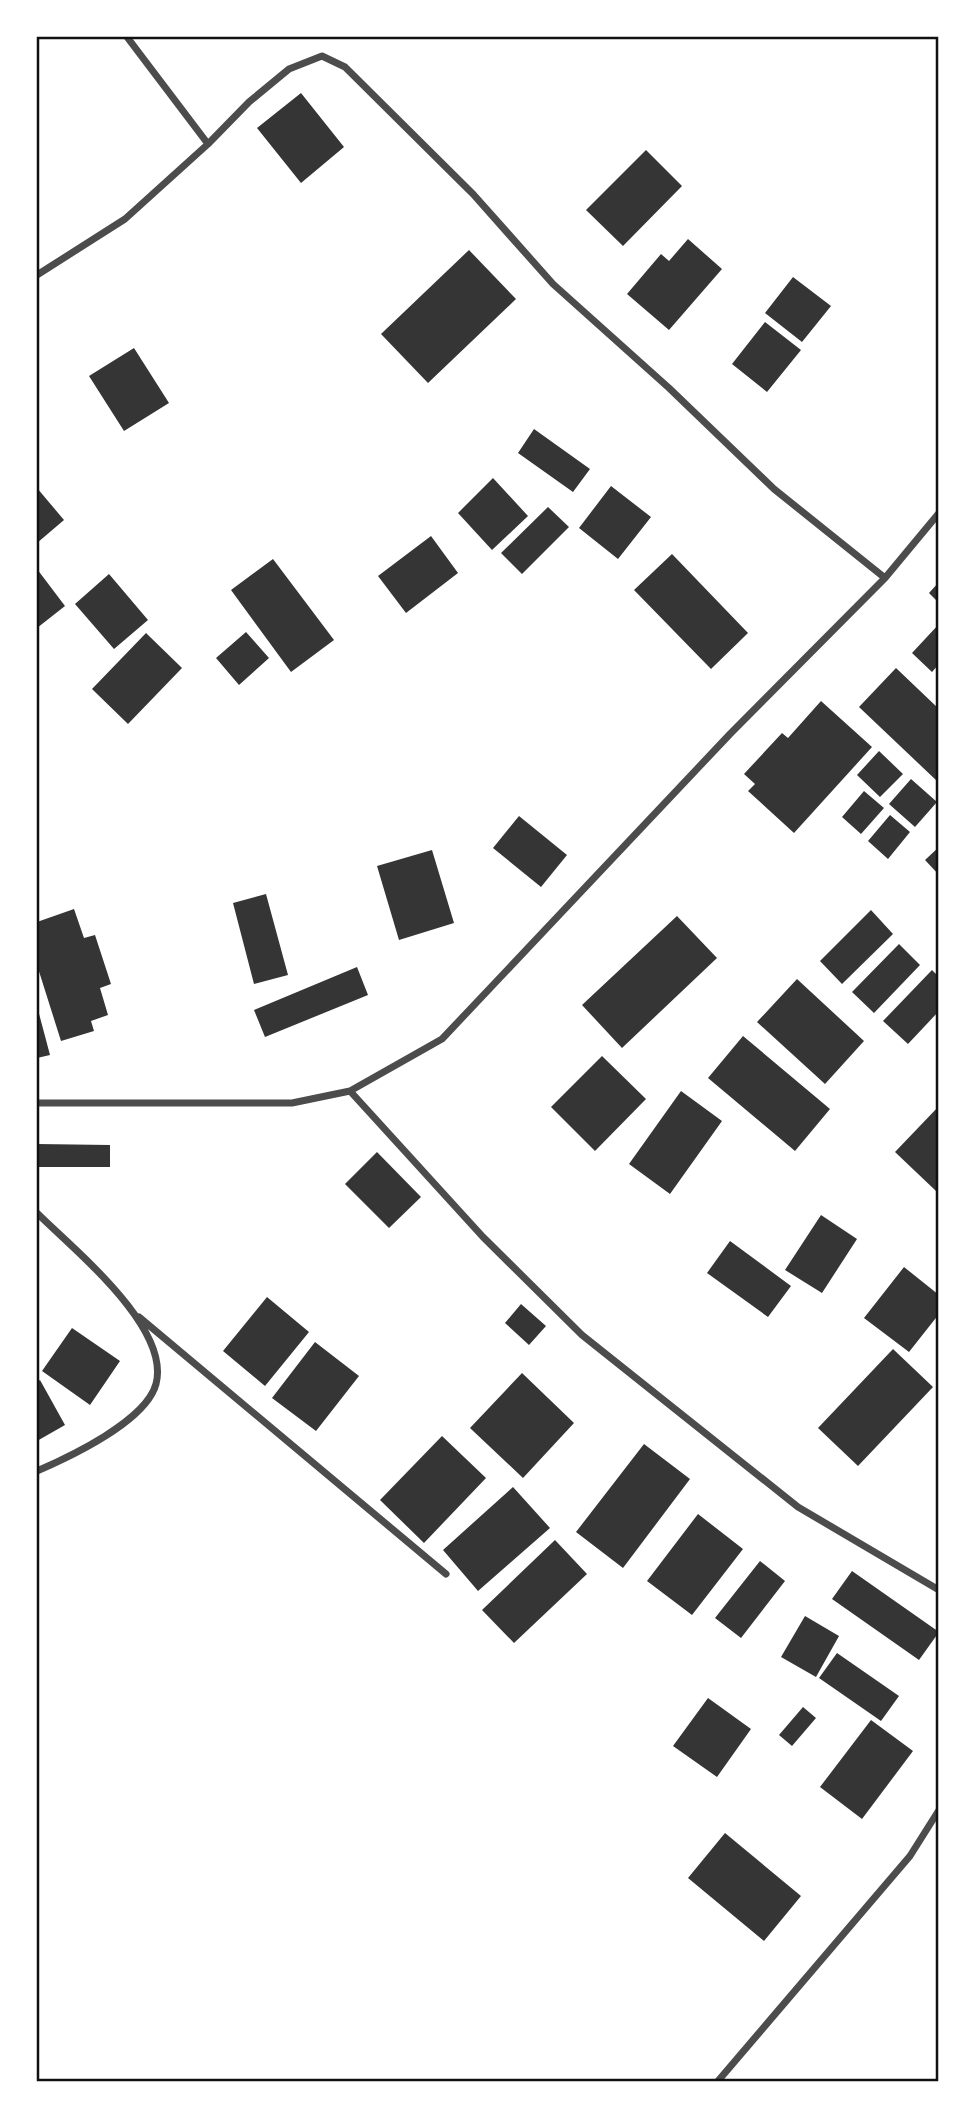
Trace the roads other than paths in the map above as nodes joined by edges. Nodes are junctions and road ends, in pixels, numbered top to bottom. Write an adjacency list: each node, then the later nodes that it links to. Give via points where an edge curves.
1 (127, 37): 2 (street)
2 (208, 144): 3 (street, via 125,219); 5 (street, via 289,69 322,56 345,67 473,194 553,284 774,489)
3 (37, 275)
4 (939, 513): 5 (street)
5 (885, 578): 6 (street, via 730,734 442,1039)
6 (351, 1091): 7 (street, via 292,1103); 12 (street, via 483,1237 582,1335 797,1507)
7 (37, 1103)
8 (37, 1213): 9 (street)
9 (139, 1317): 10 (street, via 157,1366 156,1385 137,1412 116,1428 80,1452); 11 (street)
10 (37, 1471)
11 (446, 1574)
12 (939, 1590)
13 (939, 1810): 14 (street, via 910,1856)
14 (718, 2081)

